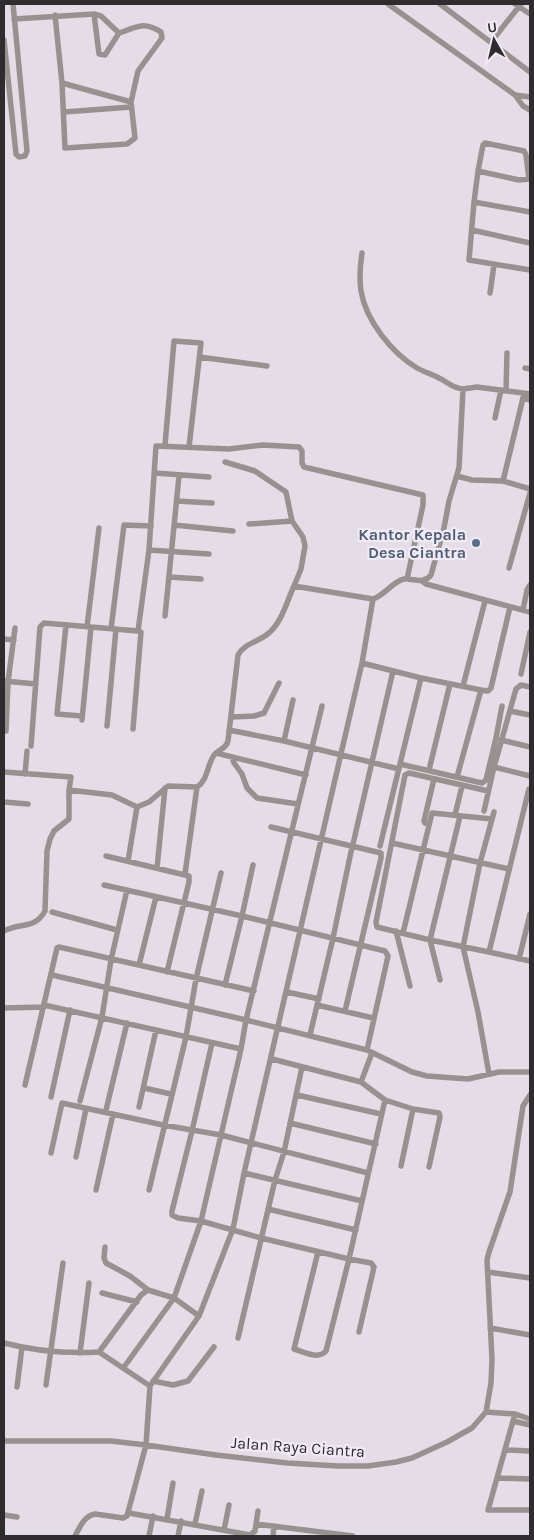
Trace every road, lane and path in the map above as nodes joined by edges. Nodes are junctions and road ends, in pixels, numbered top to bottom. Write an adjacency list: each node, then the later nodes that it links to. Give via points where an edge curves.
1 (13, 4): 8 (street)
2 (388, 4): 14 (street)
3 (440, 4): 11 (street)
4 (518, 5): 6 (street); 11 (street)
5 (94, 14): 7 (street); 9 (street, via 101,16); 9 (street, via 99,54 105,55)
6 (530, 14)
7 (55, 16): 8 (street); 13 (street)
8 (14, 19): 10 (street, via 25,156 16,154)
9 (119, 33): 16 (street, via 150,25 162,33 162,38 138,71)
10 (4, 40)
11 (491, 42): 12 (street)
12 (530, 72)
13 (62, 84): 16 (street); 18 (street)
14 (515, 95): 15 (street); 17 (street)
15 (530, 97)
16 (131, 105): 18 (street); 18 (street, via 135,138 131,143 66,148)
17 (530, 110)
18 (64, 112)
19 (478, 171): 19 (street, via 485,143 524,151 530,177 518,180); 20 (street)
20 (474, 202): 21 (street); 22 (street)
21 (530, 212)
22 (472, 230): 23 (street); 25 (street, via 469,260)
23 (530, 243)
24 (362, 253): 31 (street, via 361,291 379,331 401,356 417,368)
25 (494, 265): 26 (street); 27 (street)
26 (530, 270)
27 (490, 293)
28 (507, 353): 32 (street)
29 (199, 357): 30 (street); 36 (street, via 201,343 174,341); 37 (street)
30 (267, 366)
31 (462, 389): 32 (street, via 476,387); 41 (street)
32 (504, 391): 33 (street); 35 (street)
33 (530, 394)
34 (530, 400): 43 (street, via 524,398)
35 (495, 418)
36 (165, 445): 37 (street); 39 (street, via 156,446)
37 (189, 447): 59 (street, via 229,450 263,445 299,447 304,467 423,495)
38 (225, 462): 47 (street, via 255,471 284,490)
39 (155, 473): 40 (street); 50 (street)
40 (179, 476): 42 (street); 45 (street)
41 (457, 476): 43 (street); 60 (street, via 436,562 429,578)
42 (209, 477)
43 (503, 481): 44 (street)
44 (530, 491): 56 (street)
45 (177, 500): 46 (street); 49 (street)
46 (212, 504)
47 (292, 521): 48 (street); 62 (street, via 306,546)
48 (249, 524)
49 (174, 525): 52 (street); 54 (street)
50 (151, 526): 53 (street); 72 (street, via 124,525)
51 (99, 528): 70 (street)
52 (233, 531)
53 (149, 550): 54 (street); 73 (street)
54 (171, 551): 55 (street); 57 (street)
55 (209, 554)
56 (510, 568)
57 (169, 577): 58 (street); 68 (street)
58 (201, 579)
59 (407, 579): 60 (street); 63 (street)
60 (422, 581): 64 (street)
61 (530, 584): 66 (street)
62 (294, 586): 63 (street); 93 (street, via 273,629 239,653)
63 (373, 599): 77 (street)
64 (484, 601): 65 (street); 85 (street)
65 (510, 607): 66 (street); 87 (street, via 491,688)
66 (523, 610): 67 (street)
67 (530, 612)
68 (165, 616)
69 (66, 625): 70 (street); 70 (street, via 57,714 82,718); 83 (street, via 44,623 40,627)
70 (89, 627): 72 (street)
71 (15, 628): 76 (street)
72 (114, 629): 73 (street); 94 (street)
73 (138, 631): 95 (street, via 141,632)
74 (530, 632): 79 (street)
75 (4, 639): 76 (street)
76 (14, 640): 81 (street)
77 (362, 663): 78 (street); 103 (street)
78 (393, 671): 80 (street); 105 (street)
79 (521, 674)
80 (421, 678): 84 (street); 106 (street)
81 (6, 682): 83 (street); 97 (street)
82 (280, 683): 93 (street, via 264,713)
83 (36, 684): 109 (street)
84 (450, 684): 85 (street); 110 (street)
85 (463, 686): 87 (street)
86 (530, 687): 91 (street, via 518,686)
87 (481, 690): 113 (street)
88 (293, 700): 99 (street)
89 (322, 706): 101 (street)
90 (502, 706): 98 (street)
91 (510, 711): 92 (street); 98 (street)
92 (530, 715)
93 (232, 717): 96 (street)
94 (107, 726)
95 (132, 729)
96 (229, 730): 99 (street); 102 (street, via 227,746)
97 (6, 731)
98 (499, 739): 100 (street); 107 (street); 113 (street, via 485,781 481,783)
99 (284, 741): 101 (street)
100 (530, 747)
101 (313, 748): 103 (street); 111 (street)
102 (216, 753): 104 (street); 115 (street, via 203,783)
103 (341, 754): 105 (street); 131 (street)
104 (232, 758): 111 (street); 122 (street, via 247,788 257,798)
105 (371, 762): 106 (street); 133 (street)
106 (400, 766): 110 (street); 134 (street)
107 (494, 768): 112 (street); 119 (street)
108 (4, 772): 109 (street)
109 (25, 774): 118 (street, via 71,777)
110 (430, 774): 113 (street); 114 (street); 128 (street, via 424,818 424,823); 132 (street, via 409,773 404,776)
111 (306, 775): 122 (street)
112 (530, 776)
113 (457, 777)
114 (462, 786): 119 (street); 126 (street)
115 (197, 787): 116 (street); 143 (street)
116 (165, 788): 123 (street, via 150,802); 141 (street)
117 (530, 789): 142 (street)
118 (69, 790): 123 (street, via 112,795); 155 (street, via 68,821 56,828 47,850 45,910 35,922)
119 (488, 791): 124 (street)
120 (4, 802): 121 (street)
121 (28, 804)
122 (298, 804): 130 (street)
123 (137, 807): 138 (street)
124 (484, 811)
125 (494, 812): 127 (street)
126 (457, 816): 127 (street); 128 (street, via 433,812); 137 (street)
127 (492, 819): 139 (street)
128 (429, 824): 135 (street)
129 (270, 827): 130 (street)
130 (292, 832): 131 (street); 153 (street)
131 (322, 840): 133 (street); 157 (street)
132 (392, 843): 135 (street); 156 (street, via 376,924)
133 (352, 845): 159 (street); 161 (street, via 381,855)
134 (380, 846)
135 (422, 850): 137 (street); 158 (street)
136 (106, 856): 138 (street)
137 (452, 856): 139 (street); 160 (street)
138 (128, 861): 141 (street)
139 (480, 862): 142 (street); 162 (street)
140 (252, 865): 152 (street)
141 (156, 868): 143 (street)
142 (509, 869): 163 (street)
143 (185, 874): 148 (street, via 190,879)
144 (222, 874): 149 (street)
145 (104, 885): 146 (street)
146 (127, 890): 147 (street); 154 (street)
147 (156, 897): 148 (street); 167 (street)
148 (184, 903): 149 (street); 168 (street)
149 (213, 910): 152 (street); 170 (street)
150 (52, 912): 154 (street)
151 (530, 914): 164 (street)
152 (242, 916): 153 (street); 172 (street)
153 (270, 924): 157 (street); 175 (street)
154 (117, 930): 165 (street)
155 (4, 931)
156 (396, 931): 158 (street); 173 (street)
157 (301, 932): 159 (street); 176 (street)
158 (403, 933): 160 (street)
159 (333, 938): 161 (street); 177 (street)
160 (430, 940): 162 (street); 171 (street)
161 (360, 945): 182 (street); 184 (street, via 385,952 388,956)
162 (463, 947): 163 (street); 197 (street)
163 (489, 952): 164 (street)
164 (519, 959): 166 (street)
165 (111, 960): 167 (street); 169 (street, via 59,947); 174 (street)
166 (530, 961)
167 (139, 965): 168 (street)
168 (167, 972): 170 (street)
169 (52, 975): 174 (street); 178 (street)
170 (196, 979): 172 (street); 179 (street)
171 (440, 980)
172 (225, 985): 175 (street)
173 (410, 986)
174 (106, 988): 179 (street); 183 (street)
175 (254, 991): 185 (street)
176 (287, 992): 177 (street); 187 (street)
177 (318, 1002): 182 (street); 189 (street)
178 (44, 1006): 180 (street); 181 (street); 199 (street)
179 (191, 1007): 185 (street); 190 (street)
180 (4, 1008)
181 (70, 1010): 183 (street); 204 (street)
182 (345, 1011): 184 (street)
183 (102, 1017): 186 (street); 206 (street)
184 (374, 1018): 193 (street)
185 (246, 1020): 187 (street); 192 (street)
186 (126, 1024): 188 (street); 210 (street)
187 (278, 1027): 189 (street); 194 (street)
188 (156, 1030): 190 (street); 200 (street)
189 (310, 1035): 193 (street)
190 (186, 1037): 191 (street); 201 (street)
191 (212, 1043): 192 (street); 215 (street)
192 (241, 1049): 216 (street)
193 (370, 1051): 197 (street, via 427,1076 468,1079); 198 (street)
194 (272, 1059): 195 (street); 217 (street)
195 (302, 1066): 198 (street); 202 (street)
196 (530, 1072): 197 (street)
197 (489, 1074)
198 (362, 1082): 205 (street)
199 (25, 1085)
200 (144, 1088): 201 (street); 207 (street)
201 (171, 1094): 214 (street)
202 (297, 1095): 212 (street); 213 (street)
203 (530, 1095): 239 (street, via 523,1106 510,1192 490,1244)
204 (51, 1097)
205 (385, 1100): 209 (street); 212 (street)
206 (80, 1101)
207 (139, 1107)
208 (86, 1109): 211 (street); 219 (street, via 62,1104); 221 (street)
209 (413, 1109): 222 (street); 223 (street, via 440,1115)
210 (106, 1110)
211 (113, 1114): 214 (street); 227 (street)
212 (381, 1114): 218 (street)
213 (290, 1123): 218 (street); 220 (street)
214 (163, 1125): 215 (street); 228 (street)
215 (192, 1130): 216 (street); 231 (street, via 172,1215)
216 (221, 1135): 217 (street); 231 (street)
217 (252, 1144): 220 (street); 224 (street)
218 (376, 1144): 225 (street)
219 (51, 1152)
220 (284, 1152): 225 (street); 226 (street)
221 (76, 1156)
222 (401, 1166)
223 (429, 1167)
224 (244, 1173): 226 (street); 232 (street)
225 (368, 1173): 229 (street)
226 (275, 1180): 229 (street); 230 (street)
227 (96, 1190)
228 (149, 1190)
229 (362, 1201): 233 (street)
230 (268, 1209): 233 (street); 234 (street)
231 (201, 1221): 232 (street); 244 (street)
232 (233, 1229): 234 (street); 246 (street)
233 (356, 1230): 237 (street)
234 (261, 1238): 236 (street); 250 (street)
235 (105, 1247): 242 (street, via 106,1263)
236 (318, 1252): 237 (street); 237 (street, via 294,1349 317,1356 326,1351)
237 (349, 1259): 248 (street, via 371,1263 374,1267)
238 (63, 1263): 254 (street)
239 (488, 1272): 240 (street); 247 (street)
240 (530, 1278)
241 (89, 1282): 256 (street)
242 (148, 1290): 244 (street); 245 (street)
243 (102, 1292): 245 (street)
244 (174, 1298): 246 (street); 257 (street)
245 (137, 1302): 255 (street)
246 (200, 1316): 258 (street)
247 (490, 1328): 249 (street); 261 (street, via 491,1376)
248 (359, 1332)
249 (530, 1335)
250 (238, 1338)
251 (4, 1343): 253 (street)
252 (214, 1347): 258 (street, via 188,1381)
253 (22, 1348): 254 (street); 260 (street)
254 (51, 1351): 256 (street); 259 (street)
255 (99, 1352): 256 (street); 257 (street)
256 (80, 1353)
257 (124, 1367): 258 (street)
258 (152, 1383): 266 (street)
259 (46, 1385)
260 (17, 1387)
261 (486, 1412): 262 (street); 266 (street, Jalan Raya Ciantra, via 472,1428 429,1452 381,1465 287,1463)
262 (514, 1417): 263 (street); 264 (street); 267 (street)
263 (530, 1419)
264 (530, 1425)
265 (4, 1442): 266 (street, Jalan Raya Ciantra, via 111,1441)
266 (146, 1445): 276 (street)
267 (505, 1450): 268 (street); 269 (street)
268 (530, 1451)
269 (497, 1478): 270 (street); 274 (street, via 488,1510)
270 (530, 1479)
271 (173, 1483): 280 (street)
272 (202, 1491): 282 (street)
273 (229, 1505): 285 (street)
274 (530, 1510)
275 (258, 1511): 283 (street)
276 (129, 1513): 278 (street); 289 (street, via 123,1518 91,1514)
277 (4, 1515): 279 (street)
278 (153, 1516): 280 (street); 290 (street)
279 (17, 1517)
280 (167, 1519): 281 (street)
281 (181, 1521): 282 (street); 291 (street)
282 (195, 1524): 285 (street)
283 (256, 1524): 284 (street); 287 (street, via 252,1534)
284 (274, 1526): 286 (street); 292 (street)
285 (224, 1530): 287 (street)
286 (302, 1533): 288 (street)
287 (244, 1535)
288 (332, 1535): 293 (street)
289 (75, 1536)
290 (149, 1536)
291 (178, 1536)
292 (273, 1536)
293 (353, 1536)

